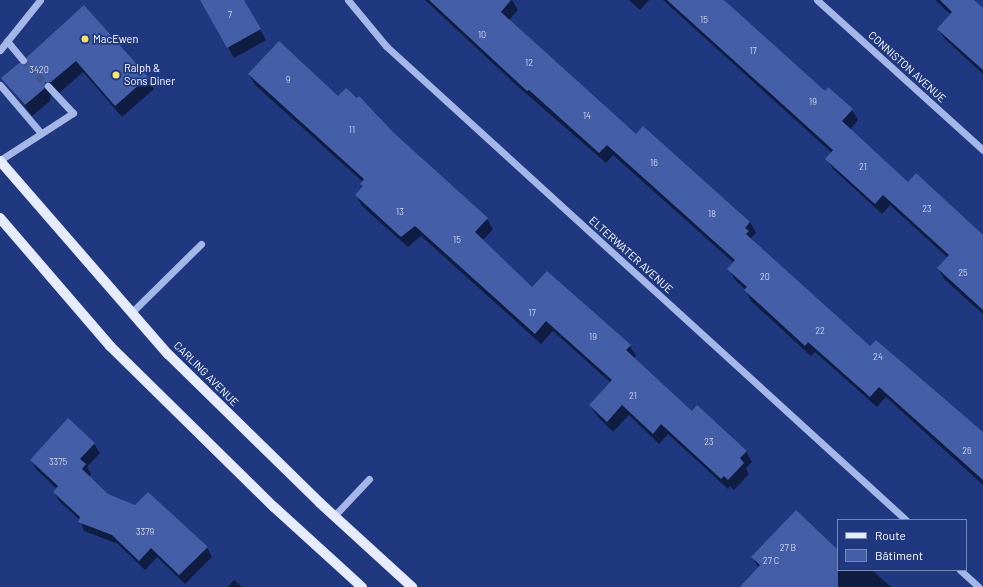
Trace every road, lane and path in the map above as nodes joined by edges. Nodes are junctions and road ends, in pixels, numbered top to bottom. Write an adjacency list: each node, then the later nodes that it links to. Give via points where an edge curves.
1 (40, 0): 4 (street)
2 (348, 0): 17 (street, ELTERWATER AVENUE, via 386,46)
3 (817, 0): 10 (street, CONNISTON AVENUE)
4 (7, 41): 5 (street); 6 (street)
5 (0, 50)
6 (23, 60)
7 (0, 85): 9 (street)
8 (48, 86): 9 (street, via 72,113)
9 (41, 134): 11 (street)
10 (983, 150)
11 (0, 160): 14 (main road, CARLING AVENUE)
12 (0, 218): 19 (main road, via 110,346 274,507)
13 (201, 244): 14 (street)
14 (132, 312): 16 (main road, CARLING AVENUE, via 168,354)
15 (369, 479): 16 (street)
16 (334, 516): 20 (main road, CARLING AVENUE)
17 (905, 519)
18 (961, 571): 21 (street)
19 (362, 587)
20 (412, 587)
21 (979, 587)

